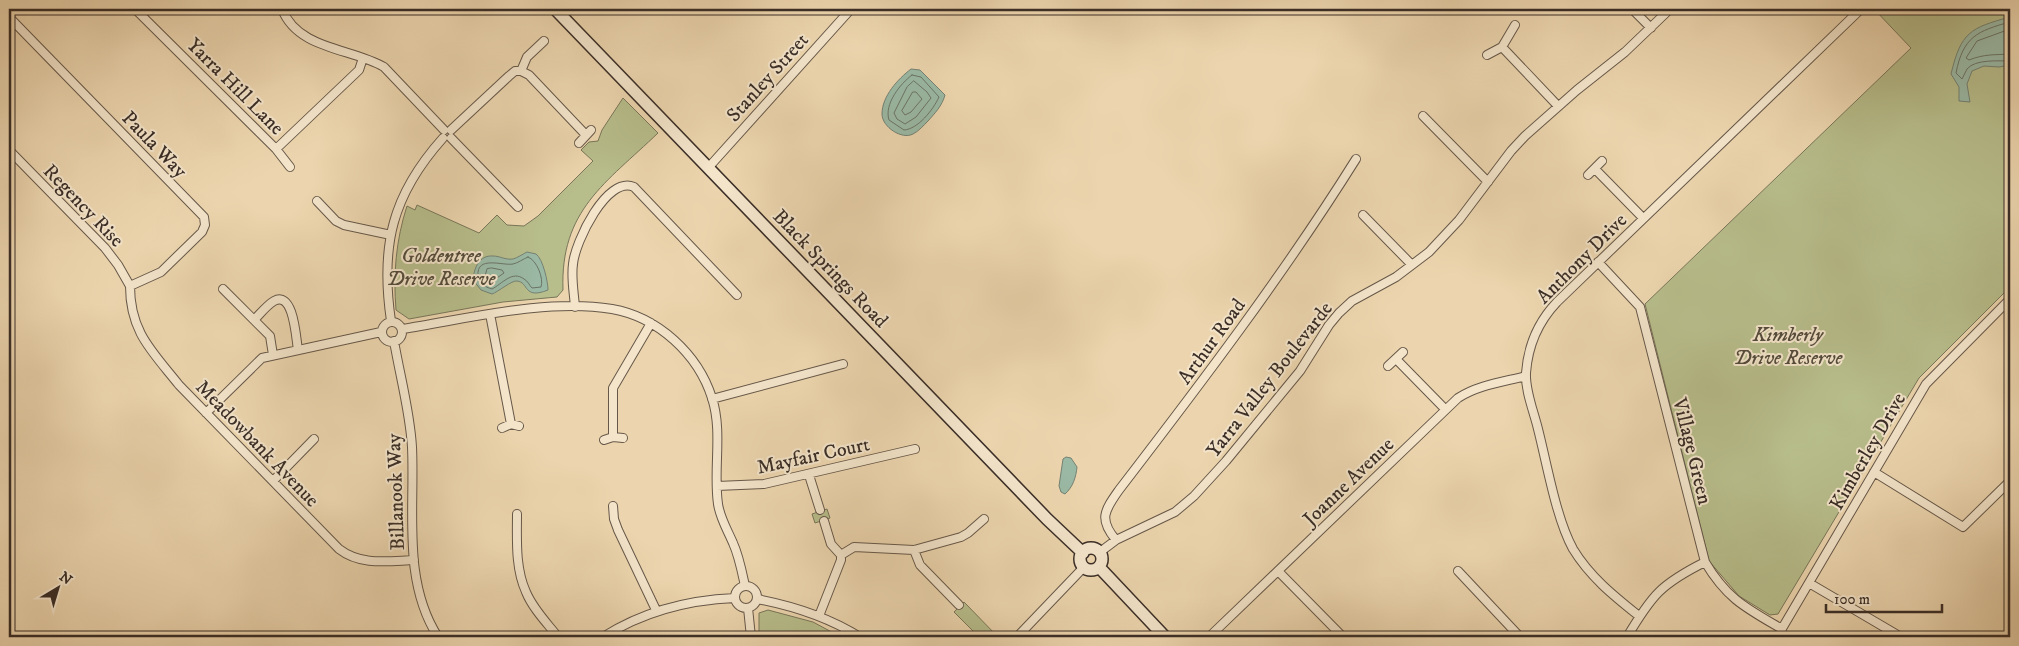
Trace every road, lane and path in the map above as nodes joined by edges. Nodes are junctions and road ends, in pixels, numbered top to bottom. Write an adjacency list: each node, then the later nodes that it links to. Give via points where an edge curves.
1 (135, 9): 21 (street, Yarra Hill Lane)
2 (282, 9): 14 (street, via 294,27 307,36)
3 (554, 9): 25 (main road, Black Springs Road)
4 (851, 9): 25 (street, Stanley Street)
5 (1632, 9): 10 (street)
6 (1670, 9): 10 (street, Yarra Valley Boulevarde)
7 (1861, 9): 32 (street, Anthony Drive)
8 (9, 17): 36 (street, Paula Way, via 204,217 202,232 161,272)
9 (1515, 25): 12 (street)
10 (1651, 28): 16 (street, Yarra Valley Boulevarde)
11 (544, 41): 15 (street, via 527,58)
12 (1502, 47): 13 (street); 16 (street)
13 (1486, 55)
14 (363, 58): 18 (street, via 384,67); 21 (street, via 359,70)
15 (521, 71): 18 (street, via 509,76); 19 (street, via 588,132)
16 (1558, 106): 28 (street, Yarra Valley Boulevarde, via 1511,151)
17 (1423, 116): 28 (street)
18 (447, 134): 30 (street); 33 (street, via 410,182)
19 (579, 142)
20 (9, 150): 36 (street, Regency Rise, via 105,248)
21 (276, 150): 24 (street, Yarra Hill Lane)
22 (1356, 159): 74 (street, Arthur Road, via 1226,350 1107,508 1104,521)
23 (1602, 161): 26 (street)
24 (290, 167)
25 (708, 168): 77 (main road, Black Springs Road)
26 (1595, 168): 27 (street); 32 (street)
27 (1588, 175)
28 (1488, 182): 35 (street, Yarra Valley Boulevarde, via 1443,238)
29 (317, 201): 33 (street, via 344,225)
30 (518, 207)
31 (1363, 214): 35 (street)
32 (1643, 218): 34 (street, Anthony Drive)
33 (391, 235): 43 (street, via 387,292)
34 (1598, 262): 54 (street, Anthony Drive, via 1541,322 1529,351); 80 (street, Village Green, via 1640,307)
35 (1410, 264): 74 (street, Yarra Valley Boulevarde, via 1396,277 1352,301 1339,313 1300,371 1222,467 1194,496 1175,512)
36 (130, 286): 57 (street, Meadowbank Avenue, via 133,318 140,335)
37 (223, 289): 42 (street)
38 (737, 296): 40 (street, via 634,187 627,184 615,189 590,217 580,237 573,264)
39 (2010, 299): 64 (street, Kimberley Drive, via 1926,384)
40 (576, 307): 41 (street, via 519,309); 44 (street, via 614,309)
41 (490, 314): 45 (street); 58 (street, via 515,425)
42 (254, 320): 48 (street, via 273,302 284,300 291,311); 50 (street, via 270,336)
43 (391, 322): 45 (street, via 399,324); 46 (street, via 385,324)
44 (651, 323): 55 (street, via 670,336 697,366); 59 (street, via 613,388)
45 (402, 329): 47 (street)
46 (382, 332): 47 (street, via 386,340); 48 (street)
47 (394, 342): 79 (street, Billanook Way, via 412,446)
48 (298, 350): 50 (street)
49 (1404, 352): 51 (street)
50 (273, 355): 57 (street, via 262,358)
51 (1396, 359): 53 (street); 56 (street)
52 (843, 364): 55 (street)
53 (1388, 366)
54 (1526, 376): 56 (street, Joanne Avenue, via 1468,391); 93 (street, Anthony Drive, via 1562,522 1573,548 1606,590)
55 (712, 399): 68 (street, via 718,434)
56 (1445, 409): 83 (street, Joanne Avenue)
57 (206, 413): 66 (street, Meadowbank Avenue)
58 (502, 428)
59 (613, 437): 60 (street); 62 (street)
60 (623, 438)
61 (314, 440): 66 (street)
62 (604, 440)
63 (915, 449): 65 (street, Mayfair Court)
64 (1874, 472): 67 (street, via 1963,527); 85 (street, Kimberley Drive)
65 (809, 474): 68 (street, Mayfair Court, via 764,484); 70 (street)
66 (273, 481): 79 (street, Meadowbank Avenue, via 347,555 370,561)
67 (2010, 481)
68 (717, 486): 86 (street, via 721,517 738,555)
69 (613, 506): 91 (street, via 618,530)
70 (820, 510)
71 (517, 514): 96 (street, via 518,558 525,592)
72 (984, 519): 75 (street, via 961,537)
73 (824, 521): 78 (street, via 831,544)
74 (1116, 540): 76 (street, Yarra Valley Boulevarde)
75 (914, 550): 78 (street, via 854,546); 89 (street, via 920,565)
76 (1100, 552): 77 (main road, via 1091,548); 82 (main road, via 1102,562)
77 (1082, 553): 81 (main road, via 1080,559)
78 (841, 555): 92 (street)
79 (414, 560): 95 (street, Billanook Way, via 420,597)
80 (1705, 562): 93 (street, via 1662,588); 94 (street, Village Green, via 1728,594)
81 (1084, 567): 82 (main road, via 1093,570); 100 (street)
82 (1098, 567): 101 (main road)
83 (1278, 571): 102 (street, Joanne Avenue); 103 (street)
84 (1458, 571): 104 (street)
85 (1809, 582): 94 (street, Kimberley Drive); 107 (street)
86 (745, 586): 87 (street, via 739,589); 88 (street, via 754,590)
87 (735, 598): 90 (street, via 738,604); 91 (street)
88 (757, 599): 90 (street); 92 (street)
89 (959, 605)
90 (748, 608): 98 (street)
91 (656, 610): 97 (street)
92 (819, 616): 99 (street)
93 (1639, 616): 105 (street)
94 (1782, 629): 106 (street, Kimberley Drive)
95 (438, 637)
96 (558, 637)
97 (603, 637)
98 (751, 637)
99 (860, 637)
100 (1017, 637)
101 (1164, 637)
102 (1209, 637)
103 (1343, 637)
104 (1520, 637)
105 (1627, 637)
106 (1777, 637)
107 (1901, 637)

